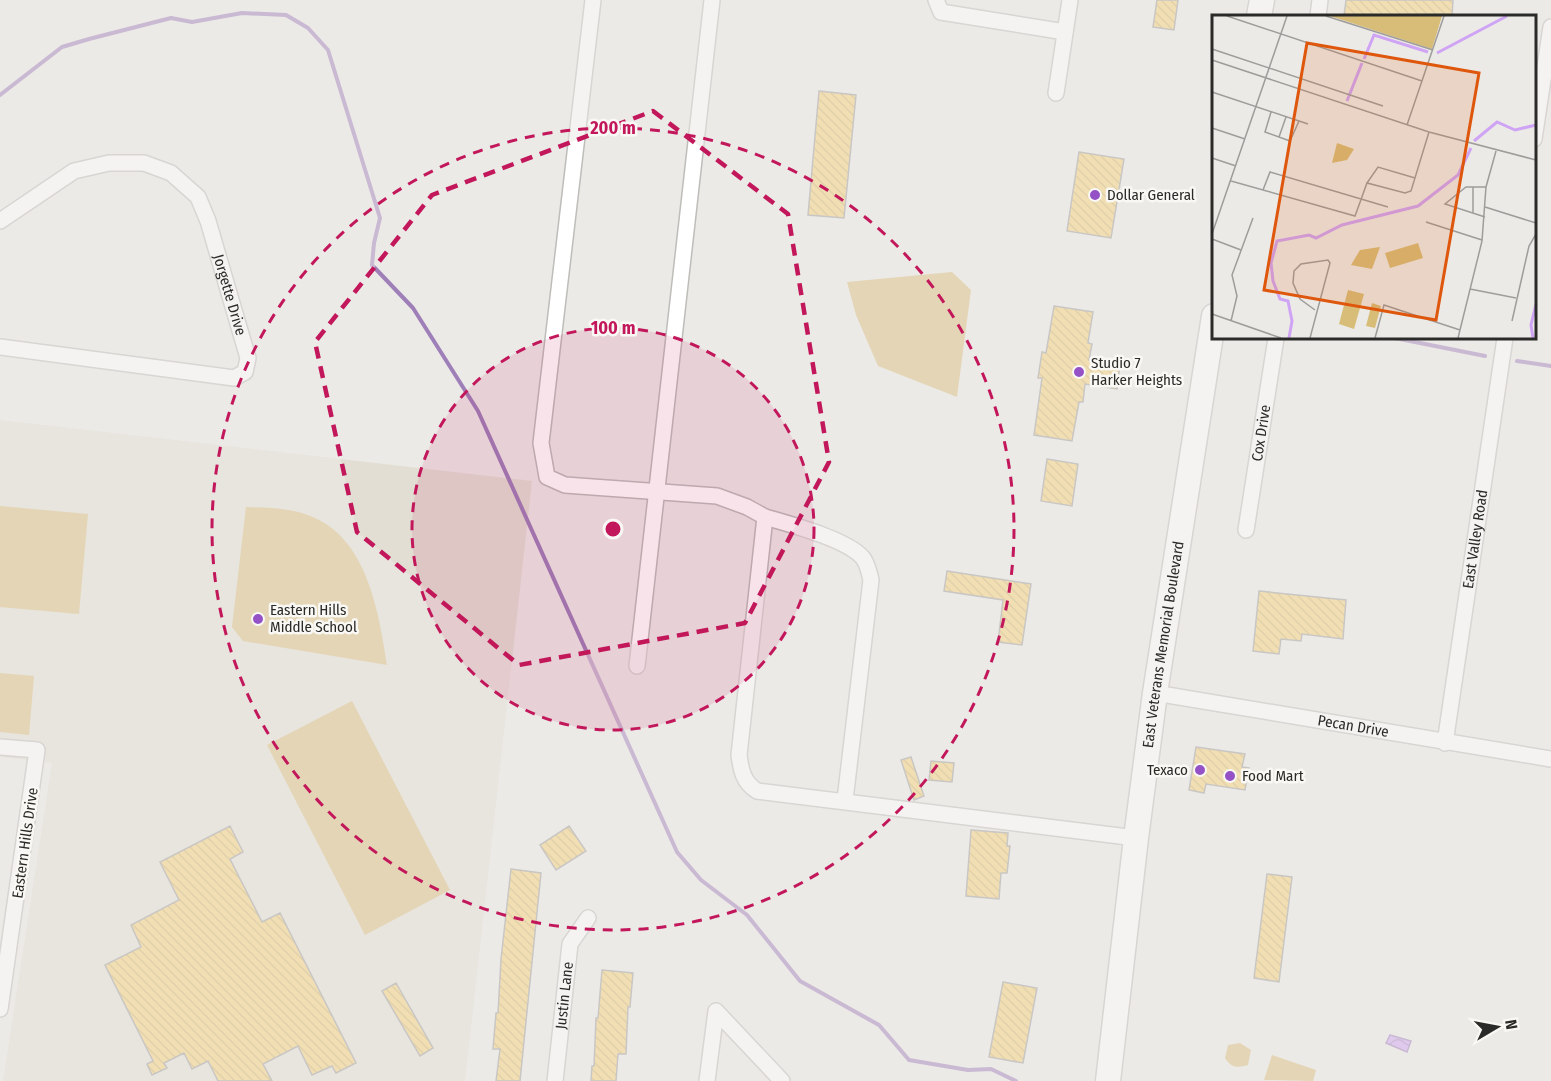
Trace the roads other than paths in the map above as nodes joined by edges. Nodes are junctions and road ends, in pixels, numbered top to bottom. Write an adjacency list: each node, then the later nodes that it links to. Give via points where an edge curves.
1 (593, 0): 18 (street, via 541,443 547,477 565,485)
2 (712, 0): 18 (street)
3 (936, 0): 10 (street, via 941,12)
4 (1070, 0): 10 (street)
5 (1262, 0): 7 (main road)
6 (1320, 0): 8 (street)
7 (1259, 15)
8 (1317, 15)
9 (1551, 27): 12 (street)
10 (1065, 32): 11 (street)
11 (1056, 93)
12 (1536, 126)
13 (0, 221): 17 (street, Jorgette Drive, via 74,171 109,163 144,164 171,172 198,197 208,221 248,358 245,372 234,378)
14 (1212, 329): 22 (main road, East Veterans Memorial Boulevard)
15 (1276, 339): 20 (street, Cox Drive)
16 (1505, 339): 23 (street, East Valley Road)
17 (0, 347)
18 (656, 492): 19 (street, via 717,496); 21 (street)
19 (765, 517): 26 (street, via 847,547 860,555 868,568 871,580); 26 (street, via 739,755 741,774 757,791)
20 (1246, 530)
21 (637, 666)
22 (1155, 693): 23 (street, Pecan Drive); 27 (main road, East Veterans Memorial Boulevard)
23 (1445, 743): 25 (street, Pecan Drive)
24 (0, 747): 29 (street, Eastern Hills Drive, via 38,750)
25 (1551, 759)
26 (844, 800): 27 (street)
27 (1136, 838): 33 (main road, East Veterans Memorial Boulevard)
28 (588, 918): 30 (street, Justin Lane, via 570,944)
29 (0, 1009)
30 (555, 1081)
31 (707, 1081): 32 (street, via 716,1011)
32 (782, 1081)
33 (1108, 1081)

